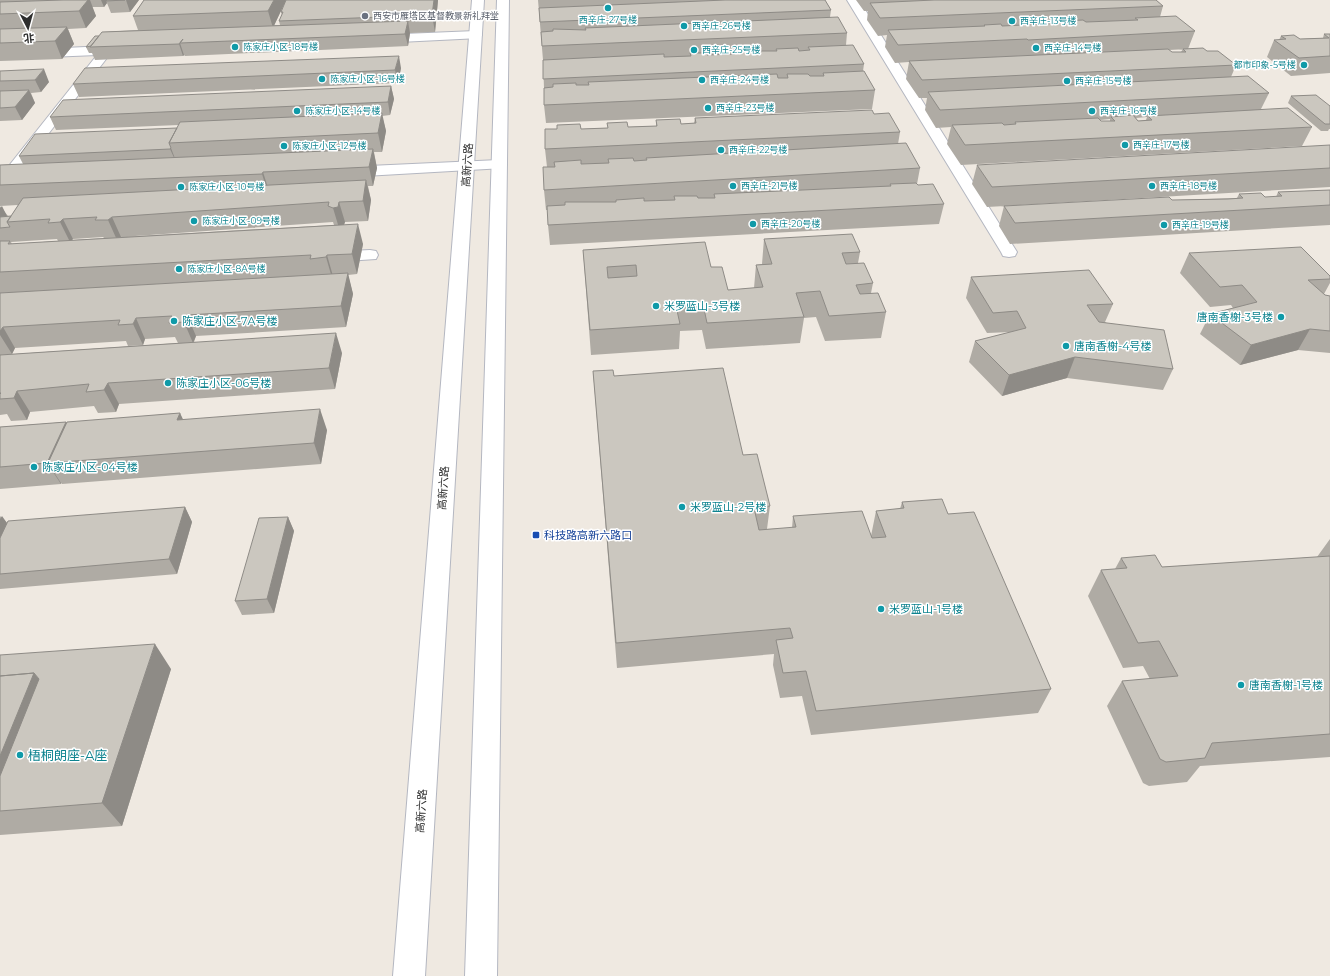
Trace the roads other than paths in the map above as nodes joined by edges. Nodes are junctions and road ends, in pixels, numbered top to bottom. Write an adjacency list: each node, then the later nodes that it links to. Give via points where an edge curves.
1 (478, 0): 4 (street, 高新六路)
2 (502, 0): 9 (street)
3 (853, 0): 14 (street)
4 (476, 35): 5 (street); 10 (street, 高新六路)
5 (366, 40)
6 (130, 49): 7 (street)
7 (107, 50): 8 (street); 12 (street)
8 (0, 54)
9 (499, 165): 10 (street); 18 (street)
10 (466, 166): 11 (street); 17 (street, 高新六路)
11 (332, 173)
12 (0, 188): 13 (street)
13 (16, 188)
14 (1009, 252)
15 (370, 255): 16 (street)
16 (315, 258)
17 (409, 976)
18 (481, 976)

